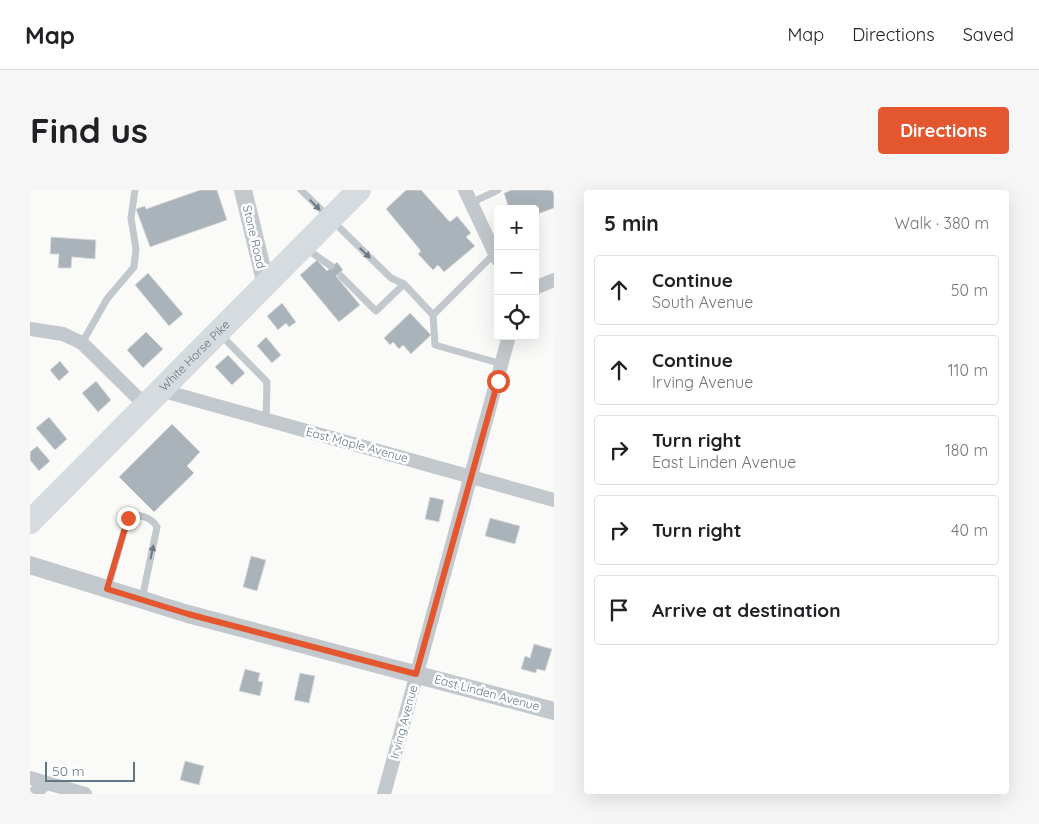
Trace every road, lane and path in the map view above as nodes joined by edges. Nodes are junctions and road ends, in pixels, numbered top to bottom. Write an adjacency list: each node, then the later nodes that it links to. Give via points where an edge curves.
1 (135, 190): 21 (lane, via 131,218 136,249 134,267 107,299)
2 (243, 190): 14 (street, Stone Road)
3 (301, 190): 7 (lane, one-way to 7)
4 (498, 190): 6 (lane)
5 (356, 191): 7 (highway, White Horse Pike)
6 (469, 196): 9 (street)
7 (330, 219): 8 (highway, White Horse Pike); 15 (lane, one-way to 15, via 391,278)
8 (303, 246): 11 (lane); 14 (highway, White Horse Pike)
9 (494, 252)
10 (494, 259): 17 (lane)
11 (331, 266)
12 (340, 276): 15 (lane, via 376,311)
13 (554, 280): 16 (street)
14 (266, 284): 19 (highway, White Horse Pike)
15 (404, 284): 17 (lane)
16 (539, 286)
17 (433, 315): 22 (lane, via 435,345)
18 (30, 330): 21 (street, via 63,334)
19 (218, 332): 23 (highway, White Horse Pike); 24 (lane, via 267,382)
20 (508, 340): 22 (street, Irving Avenue)
21 (82, 344): 23 (street)
22 (502, 364): 25 (street, Irving Avenue)
23 (152, 398): 24 (street, East Maple Avenue); 27 (highway, White Horse Pike)
24 (266, 420): 25 (street, East Maple Avenue)
25 (471, 477): 26 (street, East Maple Avenue); 31 (street, Irving Avenue)
26 (554, 500)
27 (30, 522)
28 (30, 565): 29 (street, East Linden Avenue)
29 (105, 588): 30 (street, East Linden Avenue); 30 (lane, one-way to 29, via 157,527 140,515 128,518)
30 (142, 600): 31 (street, East Linden Avenue)
31 (416, 674): 32 (street, East Linden Avenue); 37 (street, Irving Avenue)
32 (554, 711)
33 (30, 778): 34 (street)
34 (45, 784): 35 (street); 36 (street)
35 (34, 794)
36 (85, 794)
37 (384, 794)

